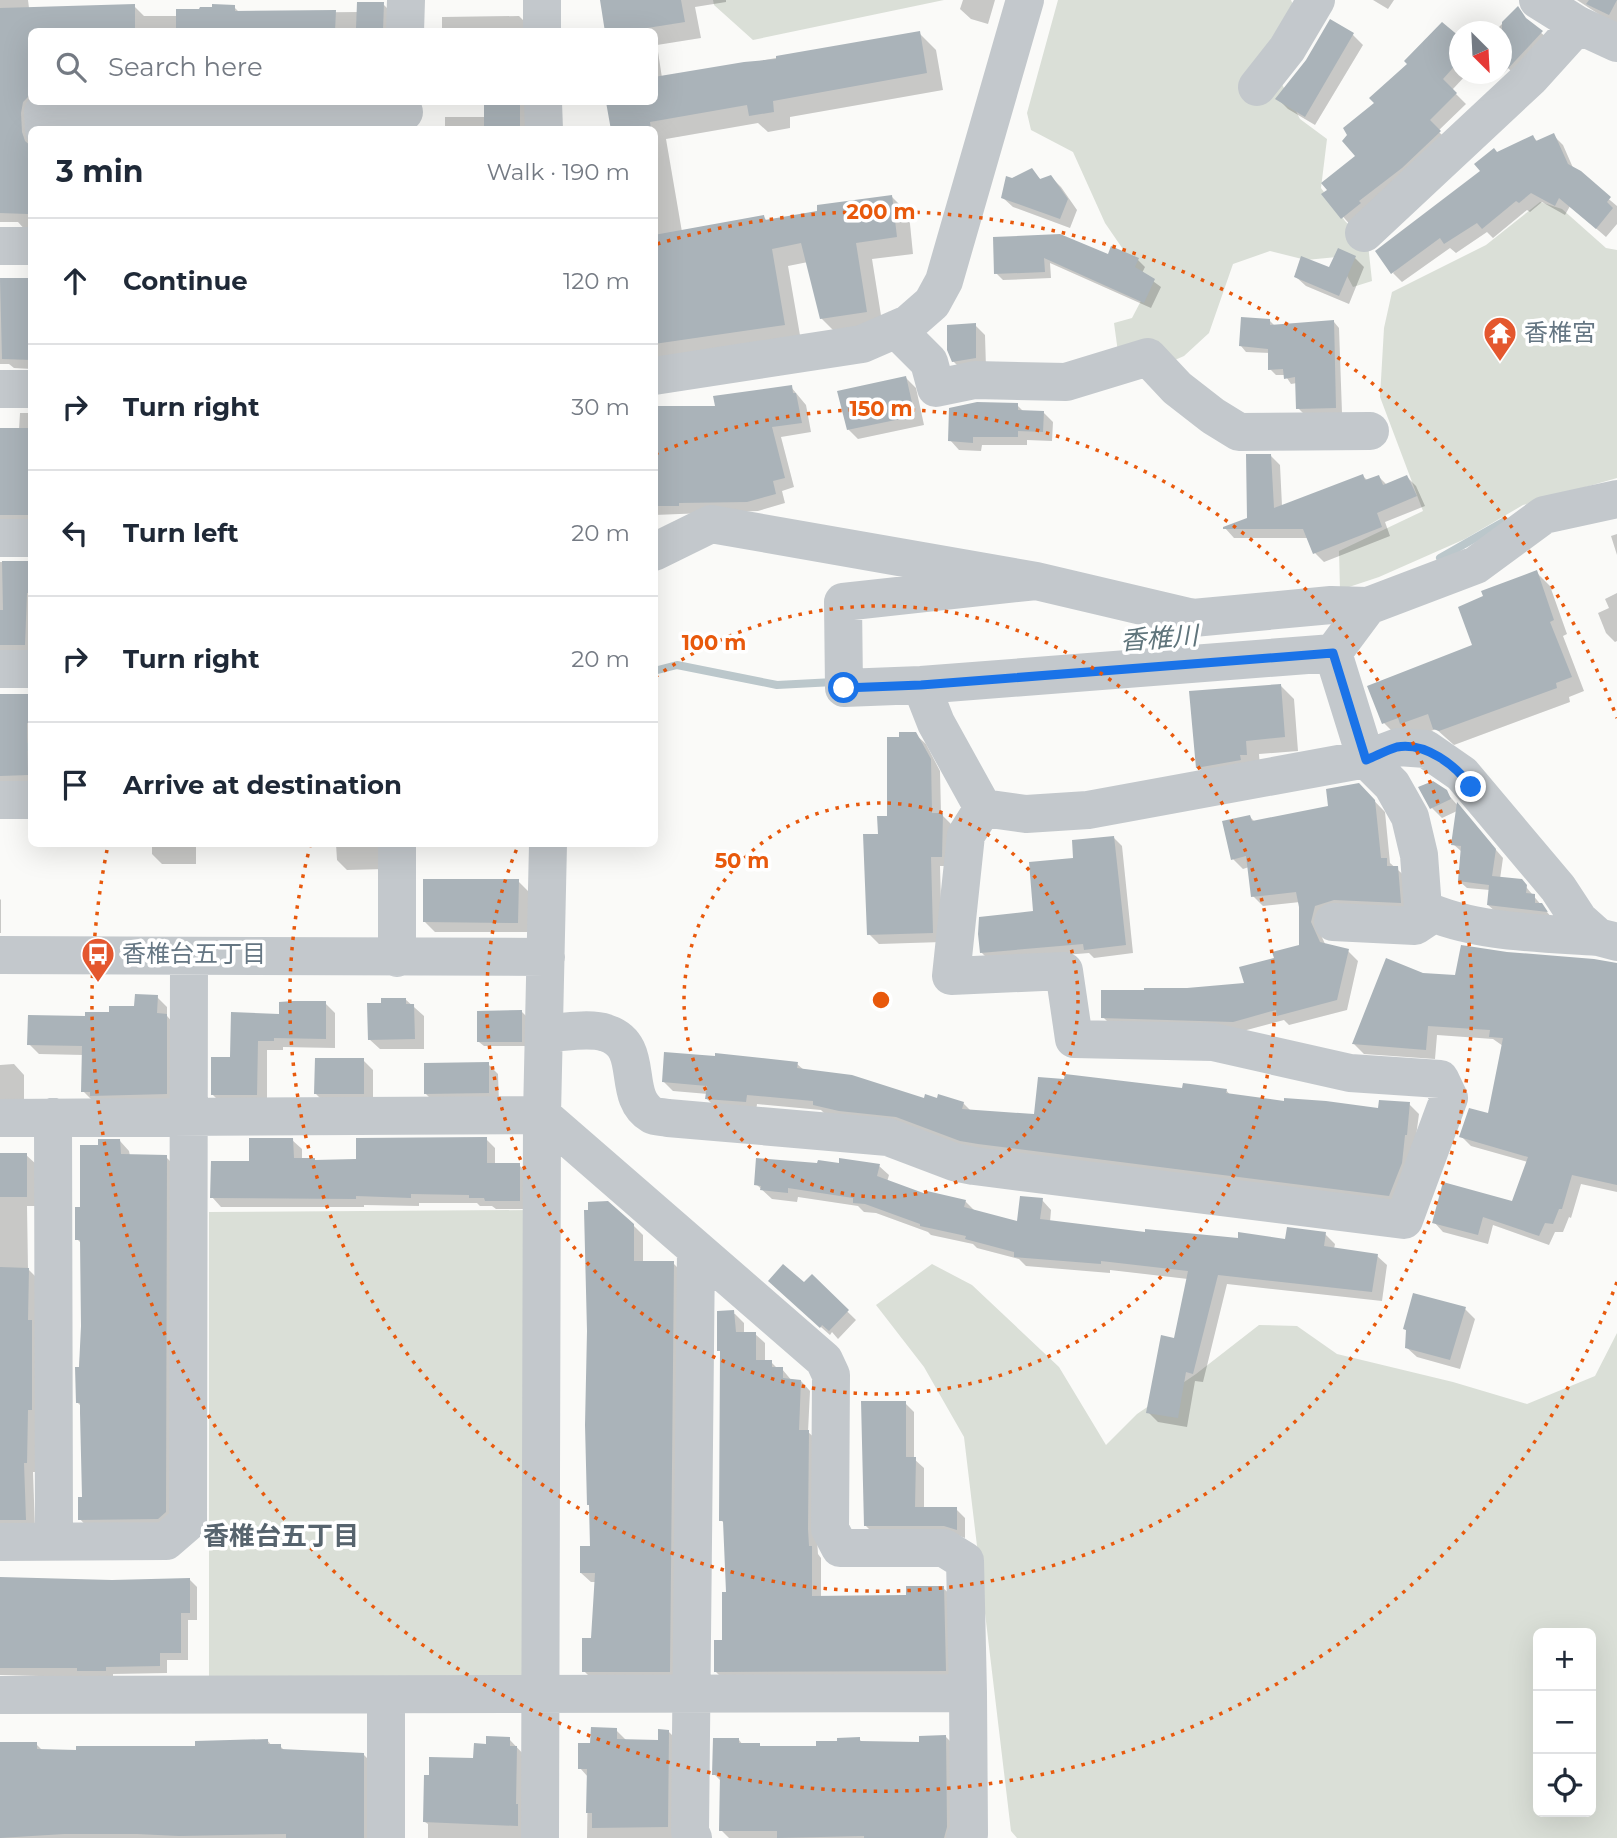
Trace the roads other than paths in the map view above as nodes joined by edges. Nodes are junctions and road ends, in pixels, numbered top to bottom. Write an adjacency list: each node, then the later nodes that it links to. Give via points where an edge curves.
1 (406, 0): 7 (street)
2 (542, 0): 8 (street)
3 (1025, 0): 18 (street, via 944,281 932,303)
4 (1316, 0): 10 (street, via 1287,49)
5 (1538, 0): 6 (street)
6 (1578, 25): 9 (street); 15 (street, via 1531,77)
7 (405, 28)
8 (542, 28)
9 (1617, 43)
10 (1257, 87)
11 (543, 105): 14 (street)
12 (404, 114): 13 (street, via 43,112)
13 (44, 126)
14 (544, 126)
15 (1364, 233)
16 (0, 246): 17 (street)
17 (28, 246)
18 (896, 330): 19 (street, via 862,344); 22 (street, via 929,362 936,388 975,380 1066,382 1148,357 1177,388 1239,432)
19 (658, 375)
20 (0, 389): 21 (street)
21 (28, 389)
22 (1370, 431)
23 (1617, 499): 28 (street, via 1544,516 1476,565)
24 (0, 538): 25 (street)
25 (28, 538)
26 (658, 550): 27 (street, via 711,524)
27 (1036, 581): 28 (street, via 1193,618 1331,605); 32 (street, via 843,602 844,688)
28 (1368, 606): 29 (street)
29 (1333, 653): 32 (street); 33 (street)
30 (0, 669): 31 (street)
31 (28, 669)
32 (921, 685): 36 (street, via 936,723)
33 (1366, 760): 36 (street, via 1088,810 1026,814); 39 (street, via 1392,785 1410,817 1419,855 1423,909); 41 (street, via 1398,747 1426,749 1462,774 1558,888 1579,920)
34 (0, 800): 35 (street)
35 (28, 800)
36 (983, 808): 46 (street, via 966,835 951,976 1064,971 1074,1039 1213,1042 1350,1073 1440,1079 1449,1098 1404,1220 974,1166 888,1137 652,1115 637,1098 630,1055 619,1038 602,1031)
37 (397, 847): 45 (street)
38 (548, 847): 44 (street)
39 (1433, 914): 40 (street, via 1415,926); 41 (street, via 1524,932)
40 (1333, 922)
41 (1608, 939)
42 (0, 955): 43 (street)
43 (189, 957): 45 (street); 50 (street)
44 (546, 957): 45 (street); 46 (street)
45 (397, 958)
46 (545, 1033): 47 (street)
47 (542, 1115): 50 (street); 51 (street); 54 (street)
48 (53, 1117): 49 (street); 50 (street); 53 (street)
49 (0, 1118)
50 (189, 1118): 53 (street, via 188,1522 166,1541)
51 (695, 1250): 55 (street); 56 (street, via 824,1360 831,1375 830,1529 840,1548 944,1548 965,1561)
52 (0, 1542): 53 (street)
53 (54, 1542)
54 (550, 1693): 55 (street); 58 (street); 60 (street)
55 (691, 1693): 56 (street); 61 (street)
56 (968, 1693): 62 (street, via 969,1834)
57 (0, 1695): 58 (street)
58 (386, 1695): 59 (street)
59 (386, 1838)
60 (540, 1838)
61 (693, 1838)
62 (965, 1838)

